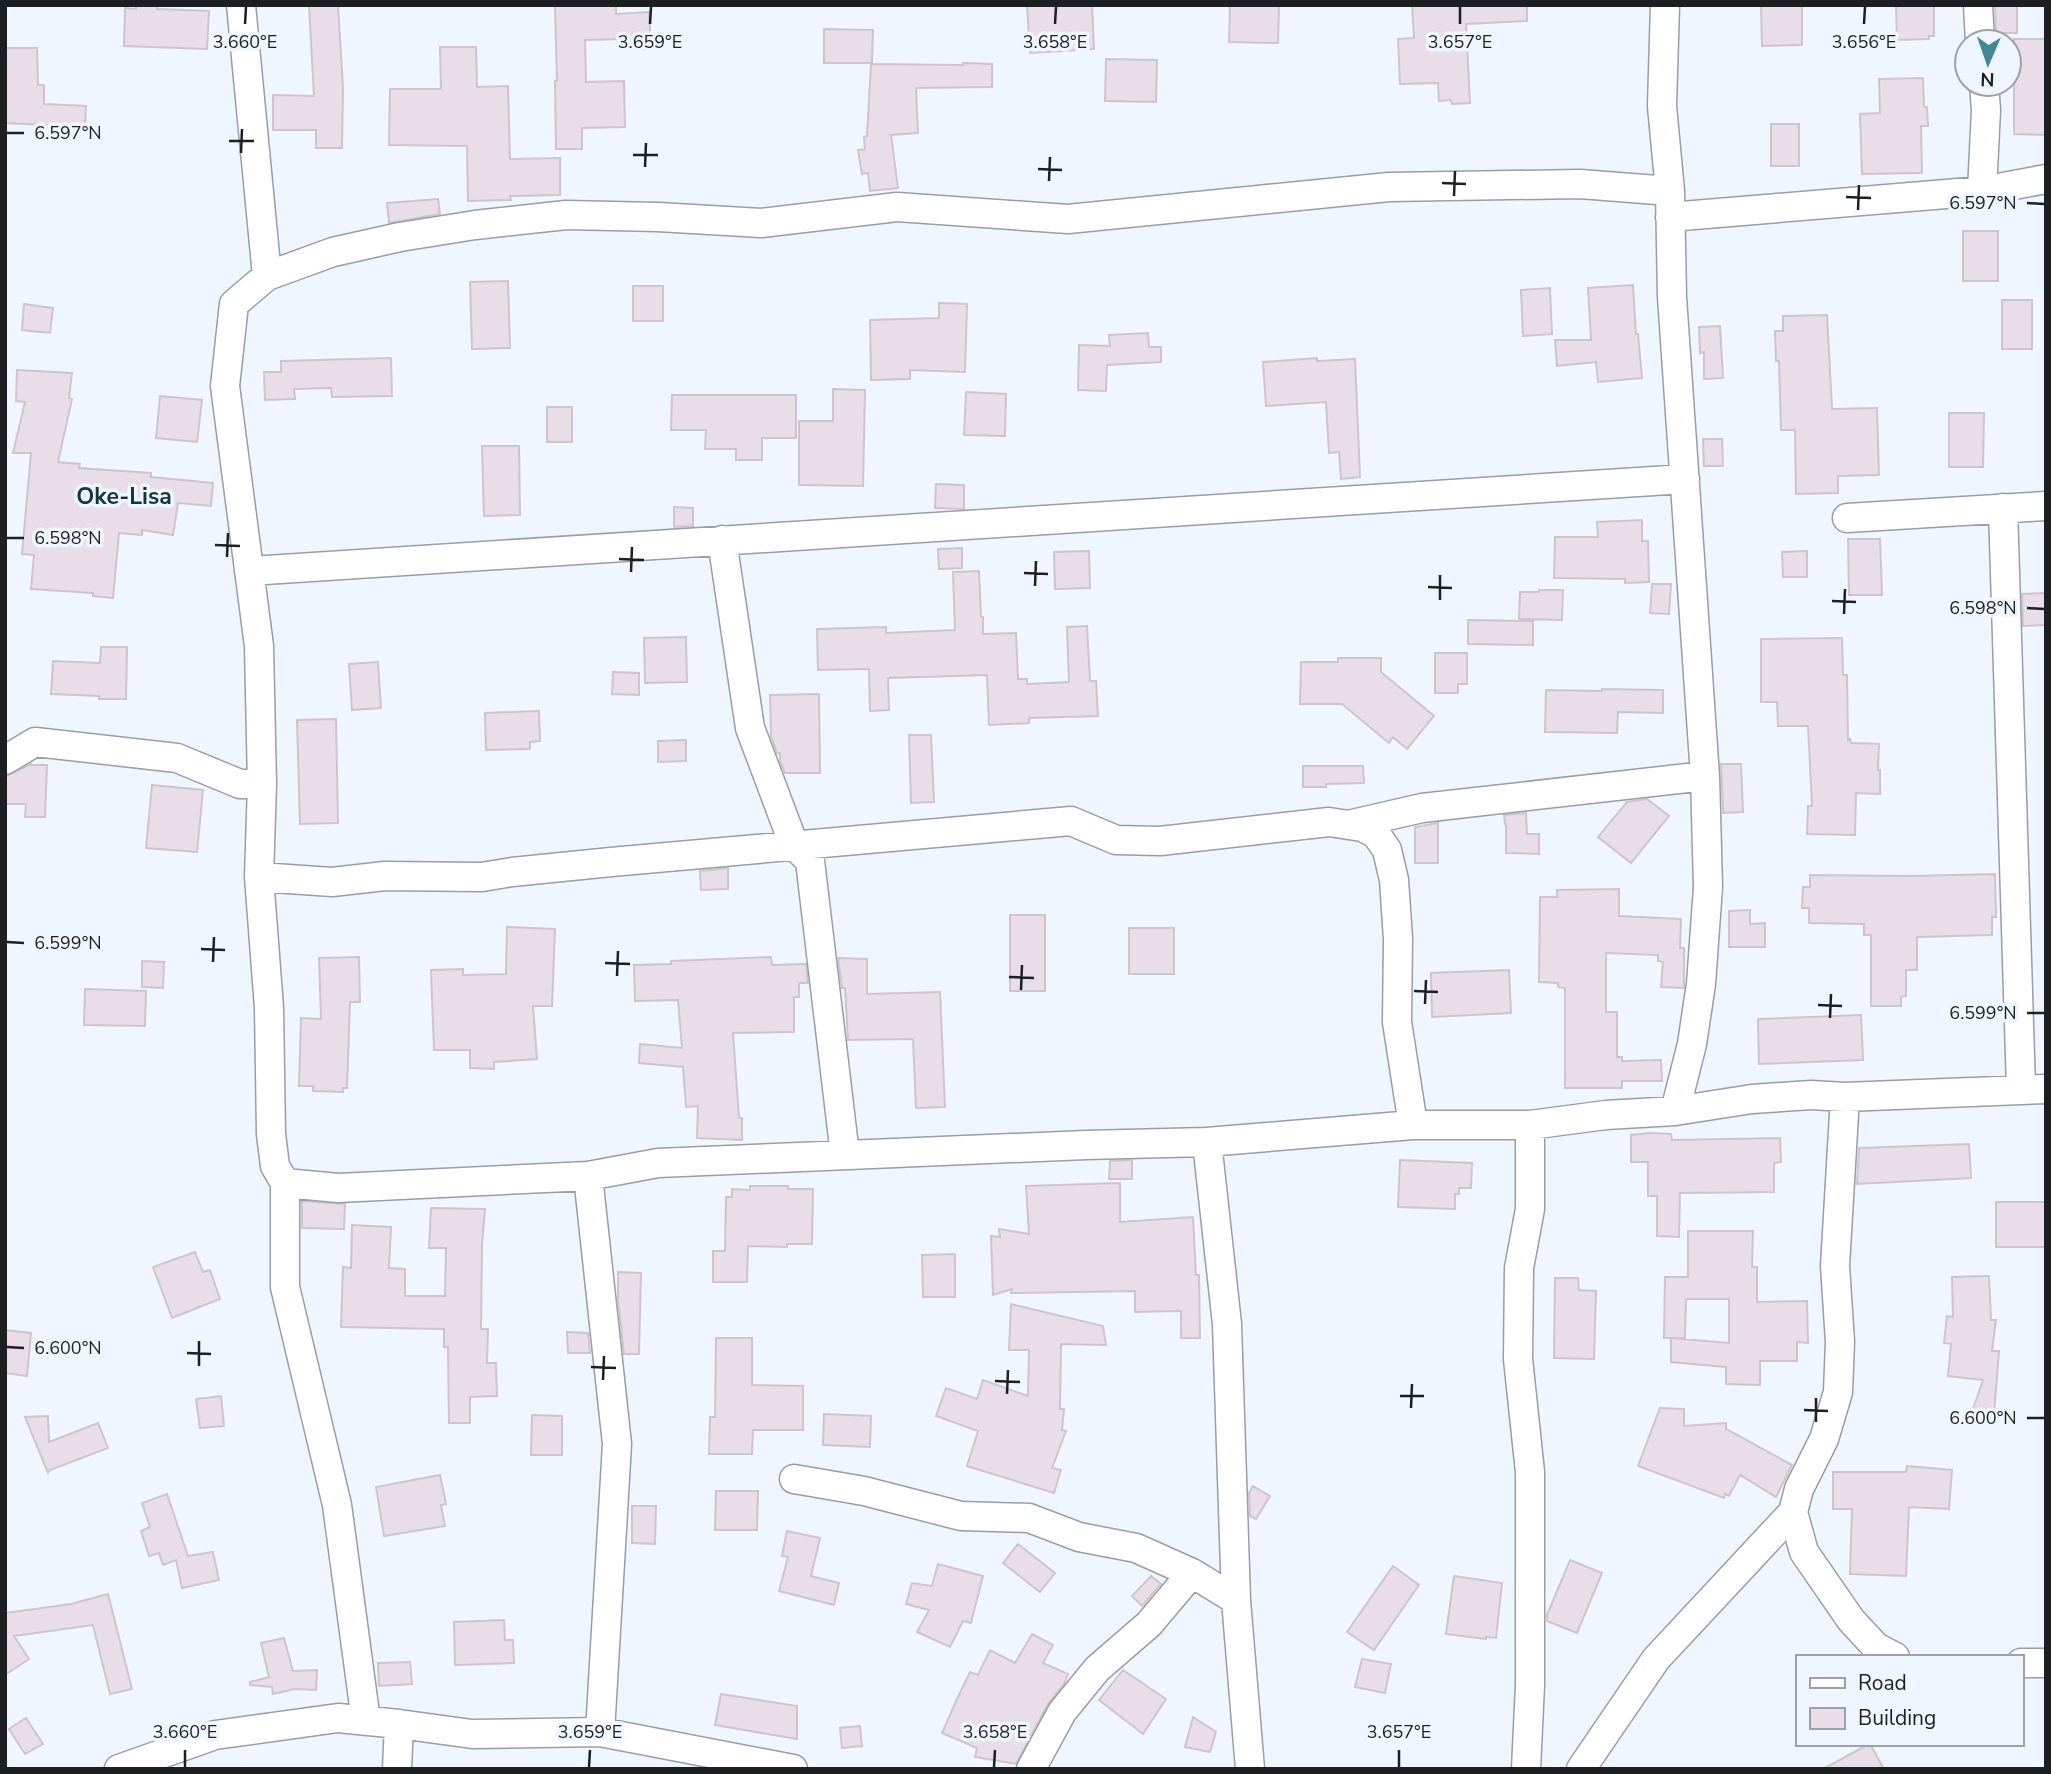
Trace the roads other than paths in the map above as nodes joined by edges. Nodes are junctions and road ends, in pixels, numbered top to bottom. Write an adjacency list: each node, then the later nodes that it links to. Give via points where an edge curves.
1 (241, 5): 9 (street)
2 (1665, 5): 8 (street, via 1662,106)
3 (1978, 5): 4 (street)
4 (1979, 28)
5 (1985, 98): 7 (street)
6 (2046, 179): 7 (street)
7 (1982, 191): 8 (street)
8 (1670, 204): 9 (street, via 1580,184 1389,187 1068,219 897,207 761,223 566,215 400,237 333,252); 10 (street)
9 (267, 276): 15 (street, via 234,304 225,386)
10 (1685, 479): 14 (street); 17 (street)
11 (2046, 506): 12 (street)
12 (2003, 508): 13 (street); 22 (street)
13 (1847, 518)
14 (722, 540): 15 (street); 20 (street, via 750,728)
15 (249, 571): 18 (street, via 259,646)
16 (5, 760): 18 (street, via 35,742 177,758 240,784)
17 (1705, 776): 19 (street, via 1422,808); 24 (street, via 1708,887 1700,984 1692,1044)
18 (262, 784): 21 (street)
19 (1346, 825): 20 (street, via 1329,822 1160,841 1116,840 1071,821); 25 (street, via 1376,834 1387,850 1394,880 1397,1022)
20 (794, 845): 21 (street, via 482,877 385,876 332,882); 28 (street, via 810,861)
21 (259, 877): 30 (street, via 269,1008 271,1134 275,1166)
22 (2033, 1089): 23 (street)
23 (1845, 1097): 24 (street, via 1752,1099); 32 (street, via 1835,1266 1839,1392)
24 (1675, 1111): 26 (street)
25 (1413, 1125): 26 (street); 27 (street)
26 (1530, 1125): 46 (street, via 1530,1209 1519,1268 1518,1346 1530,1472)
27 (1207, 1142): 28 (street); 34 (street, via 1227,1324)
28 (845, 1155): 29 (street, via 658,1163)
29 (588, 1176): 30 (street, via 338,1188); 40 (street, via 617,1444)
30 (285, 1183): 38 (street, via 285,1287 337,1505)
31 (794, 1479): 33 (street, via 961,1516 1029,1518 1079,1537 1136,1548)
32 (1793, 1512): 35 (street, via 1804,1552 1851,1620 1876,1647); 47 (street, via 1656,1659)
33 (1192, 1573): 34 (street); 44 (street, via 1149,1624 1097,1669 1062,1712)
34 (1236, 1600): 45 (street)
35 (1891, 1655)
36 (2023, 1663): 37 (street)
37 (2046, 1663)
38 (366, 1721): 39 (street); 42 (street, via 338,1718 215,1735)
39 (399, 1724): 40 (street, via 472,1734); 43 (street)
40 (600, 1732): 41 (street)
41 (777, 1767)
42 (119, 1769)
43 (397, 1769)
44 (1031, 1769)
45 (1250, 1769)
46 (1526, 1769)
47 (1581, 1769)

